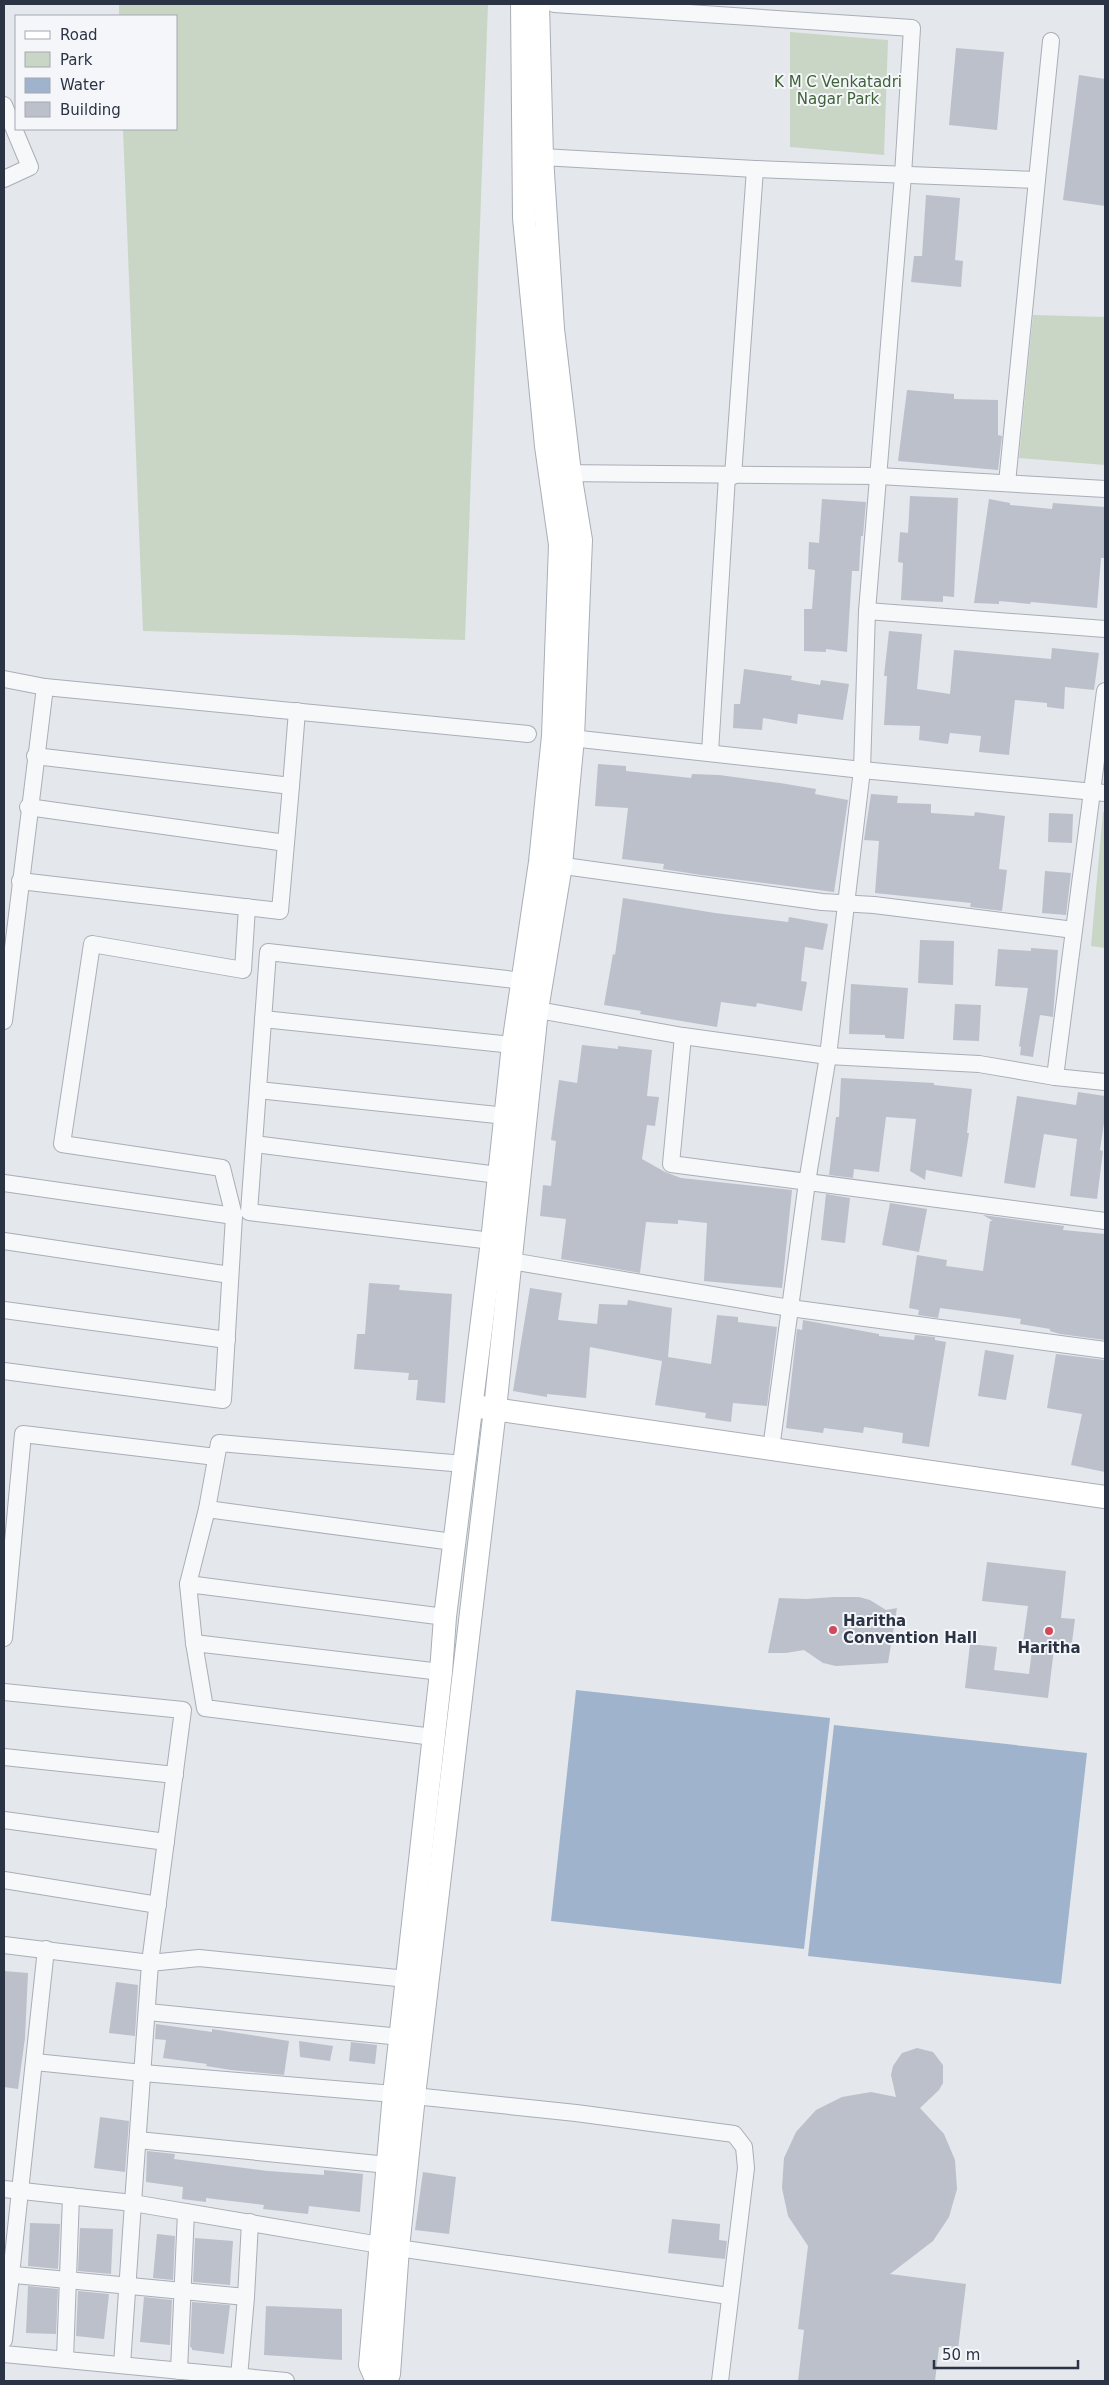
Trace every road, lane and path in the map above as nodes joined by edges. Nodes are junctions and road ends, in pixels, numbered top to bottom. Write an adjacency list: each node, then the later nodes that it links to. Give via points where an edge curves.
1 (522, 4): 11 (street, via 524,218)
2 (538, 4): 6 (street)
3 (554, 4): 8 (street, via 912,28)
4 (1051, 41): 10 (street)
5 (4, 105): 9 (street, via 30,167)
6 (542, 158): 7 (street); 11 (street)
7 (755, 169): 8 (street); 13 (street)
8 (903, 175): 10 (street); 14 (street)
9 (4, 179)
10 (1037, 180): 15 (street)
11 (542, 315): 12 (street)
12 (560, 473): 13 (street); 24 (street, via 581,540 567,620)
13 (730, 476): 14 (street); 25 (street)
14 (879, 476): 15 (street); 17 (street)
15 (1007, 483): 16 (street)
16 (1105, 489)
17 (867, 611): 18 (street); 27 (street)
18 (1105, 630)
19 (4, 679): 20 (street)
20 (45, 687): 22 (street); 26 (street)
21 (1105, 690): 29 (street)
22 (297, 711): 23 (street); 28 (street)
23 (528, 734)
24 (563, 737): 25 (street); 32 (street)
25 (710, 752): 27 (street)
26 (35, 756): 28 (street); 30 (street)
27 (862, 770): 29 (street); 34 (street)
28 (291, 786): 31 (street)
29 (1099, 792): 36 (street)
30 (28, 808): 31 (street); 33 (street)
31 (286, 843): 35 (street, via 280,911)
32 (551, 864): 34 (street); 38 (street); 39 (street)
33 (20, 881): 35 (street); 37 (street)
34 (844, 904): 36 (street); 44 (street)
35 (247, 908): 53 (street, via 243,970 92,944 62,1144 222,1168)
36 (1074, 930): 45 (street)
37 (9, 940): 41 (street)
38 (524, 981): 39 (street); 40 (street, via 268,952)
39 (528, 1008): 42 (street); 43 (street); 48 (street)
40 (263, 1019): 43 (street); 47 (street)
41 (4, 1021)
42 (683, 1036): 44 (street); 51 (street, via 671,1164)
43 (513, 1045): 48 (street)
44 (828, 1056): 45 (street, via 979,1064); 51 (street)
45 (1055, 1077): 46 (street)
46 (1105, 1082)
47 (258, 1090): 48 (street); 49 (street)
48 (515, 1117): 50 (street); 57 (street)
49 (254, 1144): 50 (street); 56 (street, via 249,1212)
50 (498, 1175): 56 (street)
51 (807, 1182): 54 (street); 59 (street)
52 (4, 1183): 53 (street)
53 (234, 1216): 58 (street)
54 (1105, 1220)
55 (4, 1241): 58 (street)
56 (492, 1241): 64 (street)
57 (511, 1261): 59 (street); 65 (street)
58 (230, 1275): 61 (street)
59 (790, 1308): 62 (street); 66 (street)
60 (4, 1310): 61 (street)
61 (227, 1340): 63 (street, via 224,1400)
62 (1105, 1350)
63 (4, 1371)
64 (471, 1405): 65 (street); 68 (street)
65 (495, 1409): 66 (street); 93 (street)
66 (770, 1449): 69 (street)
67 (216, 1456): 68 (street, via 219,1443); 70 (street); 74 (street, via 23,1434)
68 (464, 1464): 71 (street)
69 (1105, 1497)
70 (207, 1509): 71 (street); 72 (street)
71 (453, 1542): 73 (street)
72 (188, 1584): 73 (street); 75 (street)
73 (445, 1617): 76 (street)
74 (4, 1638)
75 (194, 1643): 76 (street); 78 (street, via 205,1708)
76 (441, 1672): 78 (street)
77 (4, 1692): 80 (street, via 183,1710)
78 (433, 1737): 88 (street)
79 (4, 1757): 80 (street)
80 (175, 1775): 82 (street)
81 (4, 1820): 82 (street)
82 (166, 1842): 84 (street)
83 (4, 1880): 84 (street)
84 (158, 1905): 87 (street)
85 (4, 1945): 86 (street)
86 (46, 1950): 87 (street); 91 (street)
87 (150, 1963): 88 (street, via 199,1958); 89 (street)
88 (407, 1979): 90 (street)
89 (148, 2012): 90 (street); 92 (street)
90 (401, 2037): 93 (street)
91 (35, 2062): 92 (street); 96 (street)
92 (143, 2073): 93 (street); 94 (street)
93 (404, 2095): 95 (street); 101 (street); 106 (street, via 734,2134 744,2147 746,2168)
94 (138, 2140): 95 (street); 98 (street)
95 (388, 2165): 101 (street)
96 (11, 2190): 97 (street); 102 (street)
97 (71, 2196): 98 (street); 103 (street)
98 (133, 2203): 99 (street); 104 (street)
99 (186, 2212): 100 (street); 105 (street)
100 (250, 2222): 101 (street); 107 (street)
101 (389, 2246): 106 (street); 116 (street, via 370,2365); 117 (street, via 389,2374)
102 (7, 2274): 103 (street); 108 (street)
103 (68, 2280): 104 (street); 110 (street)
104 (126, 2285): 105 (street); 111 (street)
105 (183, 2291): 107 (street); 112 (street)
106 (729, 2296): 118 (street)
107 (246, 2297): 113 (street)
108 (4, 2340)
109 (4, 2354): 110 (street)
110 (65, 2359): 111 (street)
111 (122, 2365): 112 (street)
112 (180, 2371): 113 (street)
113 (239, 2377): 114 (street)
114 (266, 2380): 115 (street)
115 (286, 2381)
116 (377, 2381)
117 (385, 2381)
118 (720, 2381)

